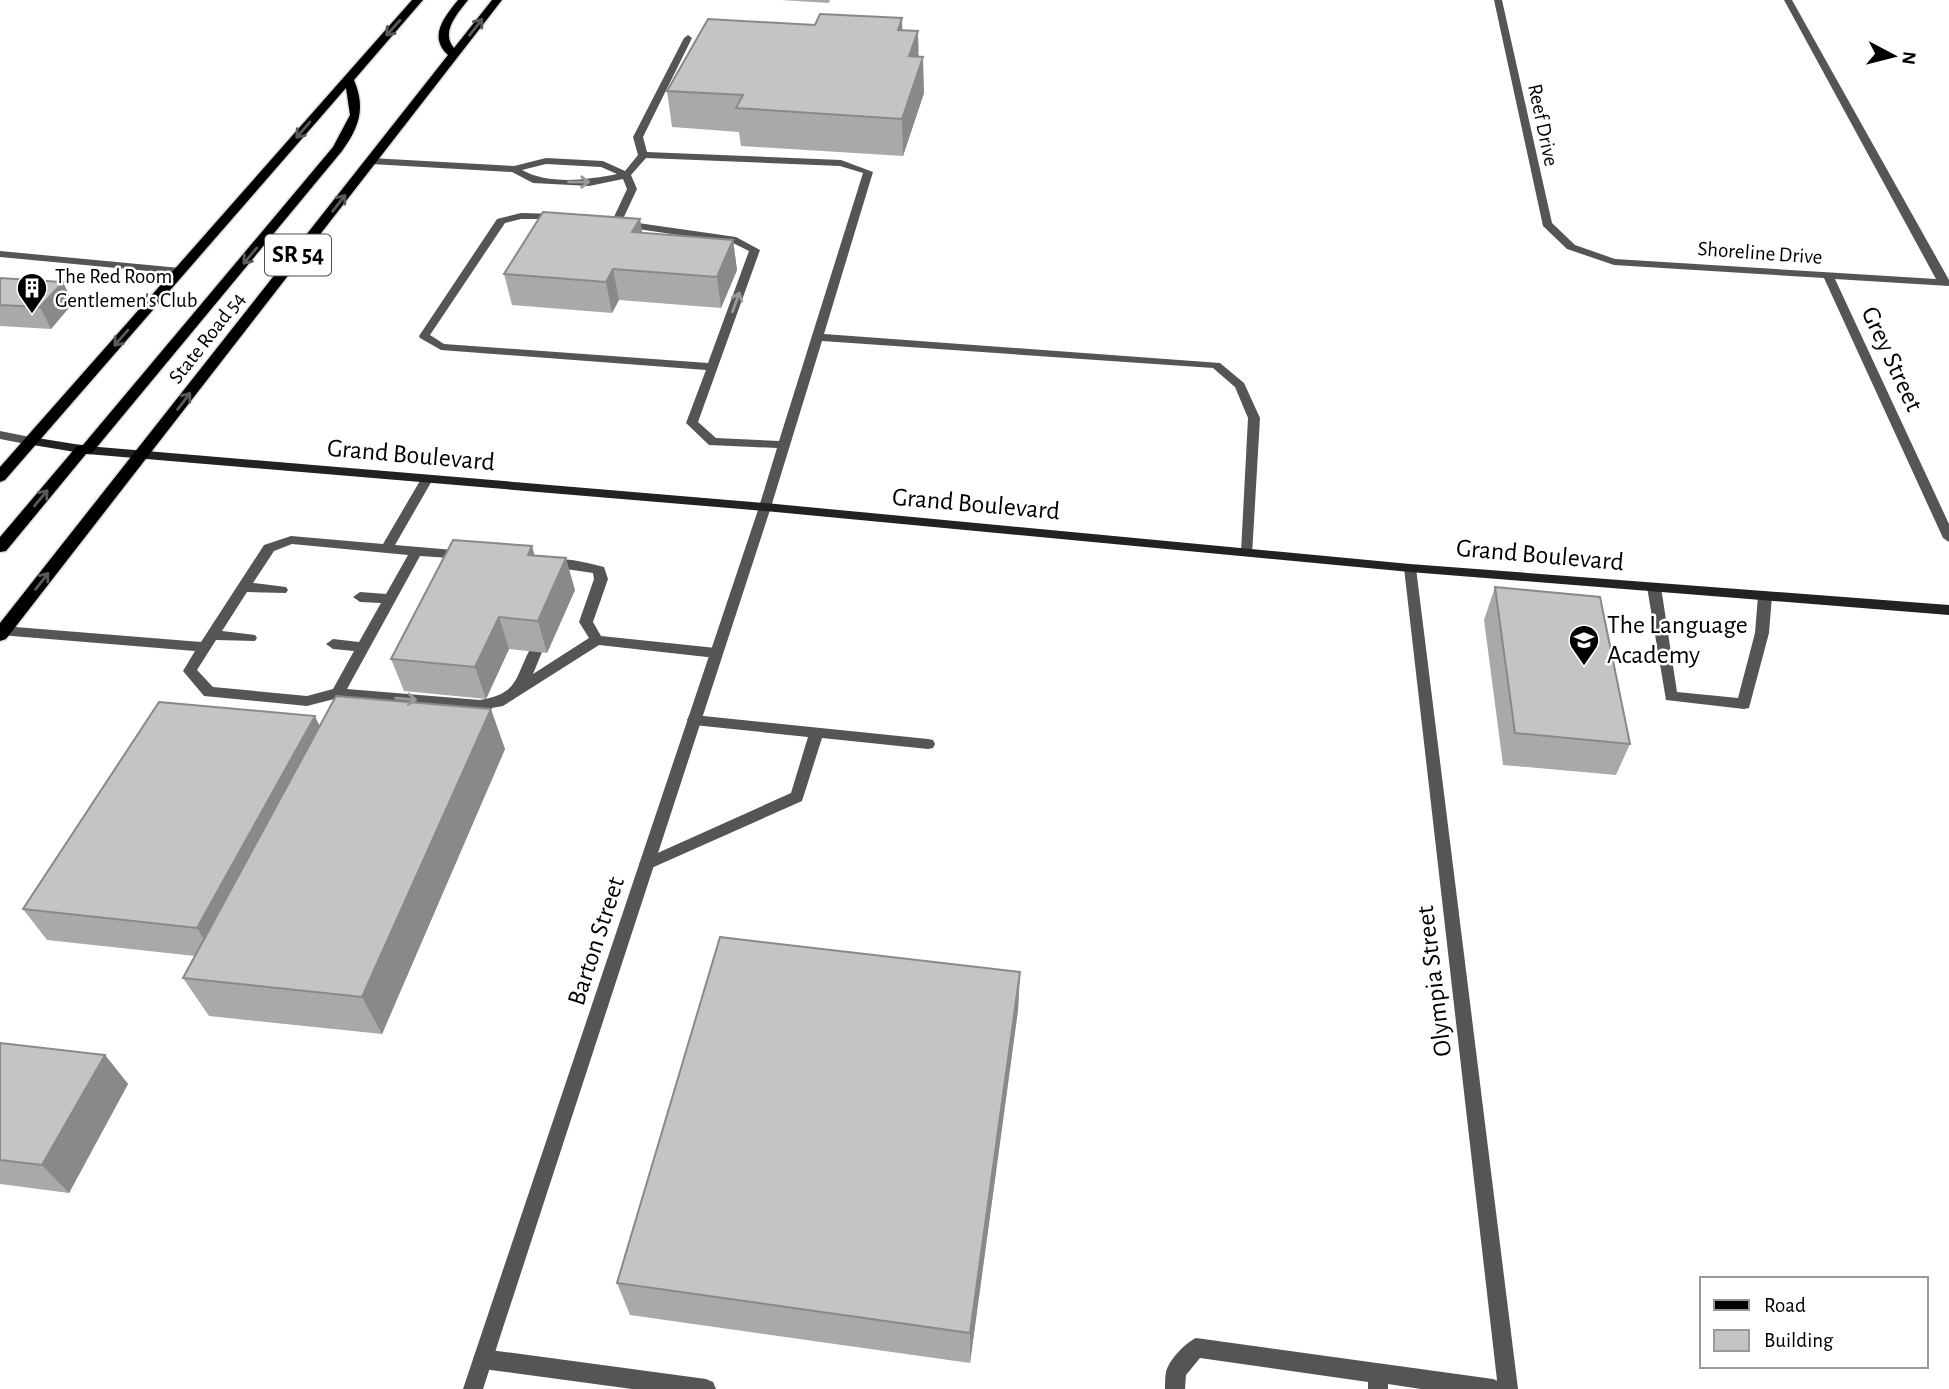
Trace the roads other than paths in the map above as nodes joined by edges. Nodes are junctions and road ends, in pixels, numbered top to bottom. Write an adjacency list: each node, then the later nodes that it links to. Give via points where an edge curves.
1 (418, 0): 8 (main road, one-way to 8)
2 (463, 0): 7 (main road, via 443,29 445,47)
3 (497, 0): 7 (main road, State Road 54 / SR 54, one-way to 3)
4 (1498, 0): 16 (street, Reef Drive, via 1547,224)
5 (1788, 0): 20 (street)
6 (688, 38): 9 (street, via 638,137)
7 (455, 55): 10 (main road, State Road 54 / SR 54)
8 (348, 79): 18 (main road, one-way to 18); 26 (main road, one-way to 26, via 358,111 338,149)
9 (643, 155): 12 (street); 21 (street, Barton Street, via 841,163 868,172)
10 (372, 161): 11 (street); 27 (main road, State Road 54 / SR 54, one-way to 10)
11 (514, 169): 12 (street, via 545,161 592,163); 12 (street, one-way to 12, via 533,180 589,183)
12 (626, 175): 15 (street, via 632,189)
13 (576, 218): 22 (street, via 521,216 501,221 424,336 442,347)
14 (604, 219): 15 (street)
15 (618, 219): 22 (street, one-way to 15, via 755,250 736,240 628,225)
16 (1571, 247): 19 (street, Shoreline Drive, via 1614,262)
17 (0, 254): 18 (street)
18 (180, 271): 24 (main road, one-way to 24)
19 (1829, 276): 20 (street, Shoreline Drive); 31 (street, Grey Street)
20 (1946, 282)
21 (818, 337): 25 (street, Barton Street); 35 (street, via 1216,365 1240,385 1254,418)
22 (713, 366): 25 (street, via 692,423 713,442)
23 (0, 435): 24 (street, Grand Boulevard)
24 (31, 441): 26 (main road, Grand Boulevard); 28 (main road)
25 (784, 446): 30 (street, Barton Street)
26 (85, 450): 27 (main road, Grand Boulevard); 32 (main road, one-way to 26)
27 (142, 455): 29 (main road, Grand Boulevard); 46 (main road, State Road 54 / SR 54, one-way to 27)
28 (0, 477)
29 (427, 479): 30 (main road, Grand Boulevard); 33 (street)
30 (765, 508): 35 (main road, Grand Boulevard); 54 (street, Barton Street)
31 (1949, 538)
32 (0, 547)
33 (387, 548): 34 (street); 39 (street, via 291,540 269,548)
34 (416, 551): 36 (street); 44 (street)
35 (1247, 552): 38 (main road, Grand Boulevard)
36 (481, 556)
37 (533, 561): 49 (street, via 569,570 599,570 601,579 586,622)
38 (1410, 568): 40 (main road, Grand Boulevard); 67 (street, Olympia Street)
39 (244, 587): 41 (street); 47 (street)
40 (1654, 587): 42 (main road, Grand Boulevard); 42 (street, via 1671,696 1744,704 1762,633)
41 (281, 590)
42 (1765, 596): 45 (main road, Grand Boulevard)
43 (360, 597): 44 (street)
44 (389, 599): 51 (street)
45 (1949, 610)
46 (1, 633): 52 (street)
47 (213, 635): 48 (street); 52 (street)
48 (250, 638)
49 (597, 640): 54 (street); 55 (street)
50 (333, 645): 51 (street)
51 (363, 647): 56 (street)
52 (205, 648): 56 (street, via 190,671 209,692 307,701)
53 (535, 652): 55 (street)
54 (716, 653): 57 (street, Barton Street)
55 (519, 690): 56 (street, one-way to 55, via 480,705 498,702)
56 (338, 693)
57 (694, 720): 58 (street); 60 (street, Barton Street)
58 (816, 733): 59 (street); 60 (street, via 797,797)
59 (928, 744)
60 (647, 864): 61 (street, Barton Street)
61 (483, 1359): 63 (street, Barton Street); 64 (street)
62 (1377, 1381): 65 (street, via 1196,1348 1176,1371); 66 (street)
63 (473, 1389)
64 (705, 1389)
65 (1175, 1389)
66 (1493, 1389)
67 (1508, 1389)

